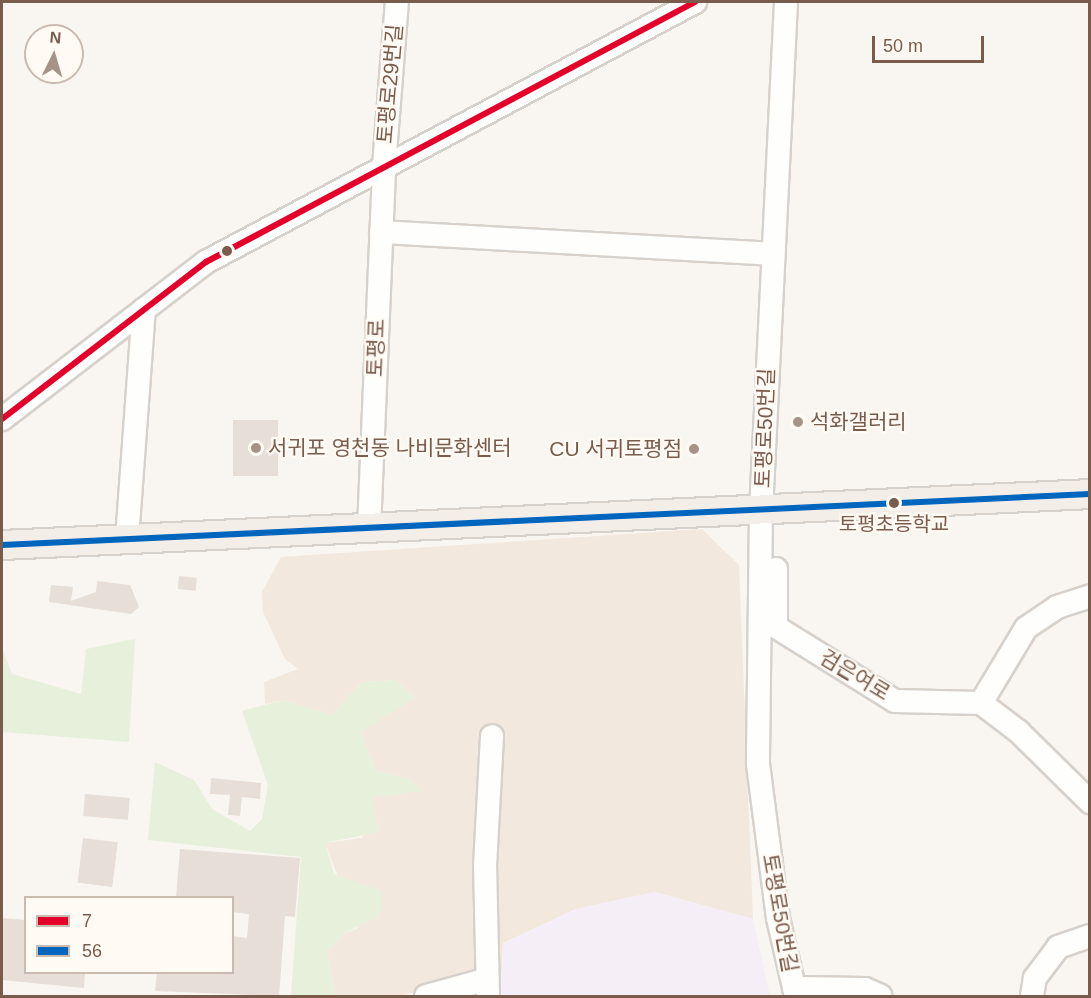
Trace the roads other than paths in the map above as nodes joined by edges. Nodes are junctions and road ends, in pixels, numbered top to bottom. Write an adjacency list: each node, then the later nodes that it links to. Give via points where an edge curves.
1 (397, 2): 4 (street, 토평로29번길)
2 (695, 2): 4 (street)
3 (786, 2): 6 (street, 토평로50번길)
4 (384, 166): 5 (street, 토평로); 7 (street, via 206,262)
5 (381, 232): 6 (street); 11 (street, 토평로)
6 (772, 254): 10 (street, 토평로50번길)
7 (144, 310): 8 (street); 12 (street)
8 (2, 419)
9 (1089, 494): 10 (main road)
10 (768, 511): 11 (main road); 15 (street, 검은여로, via 776,627 895,700); 20 (street, 토평로50번길, via 758,764 778,918)
11 (369, 529): 12 (main road)
12 (127, 539): 13 (main road)
13 (2, 545)
14 (1089, 596): 15 (street, via 1057,607 1026,628)
15 (981, 703): 17 (street, via 1020,732)
16 (492, 736): 19 (street, via 484,866)
17 (1089, 802)
18 (1089, 936): 23 (street, via 1058,947 1035,978)
19 (488, 988): 21 (street)
20 (795, 992): 22 (street, via 866,989)
21 (426, 996)
22 (881, 996)
23 (1032, 996)

